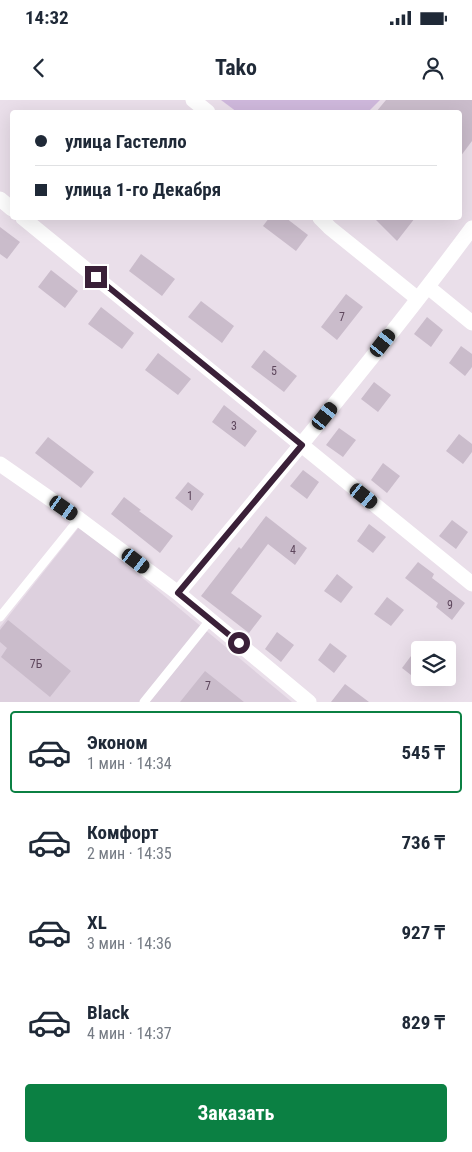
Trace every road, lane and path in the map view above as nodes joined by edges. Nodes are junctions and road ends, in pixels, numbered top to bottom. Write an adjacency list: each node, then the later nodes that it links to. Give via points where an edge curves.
1 (193, 100): 2 (street)
2 (206, 110)
3 (0, 199): 4 (street)
4 (10, 207)
5 (25, 220): 11 (street)
6 (322, 220): 9 (street)
7 (472, 228): 8 (street)
8 (428, 287): 9 (street); 10 (street)
9 (418, 299): 11 (street)
10 (472, 323)
11 (302, 445): 14 (street); 15 (street)
12 (0, 464): 13 (street)
13 (79, 519): 15 (street); 16 (lane)
14 (472, 584)
15 (178, 593): 17 (street)
16 (0, 617)
17 (211, 619): 18 (lane); 19 (street)
18 (144, 702)
19 (309, 702)

